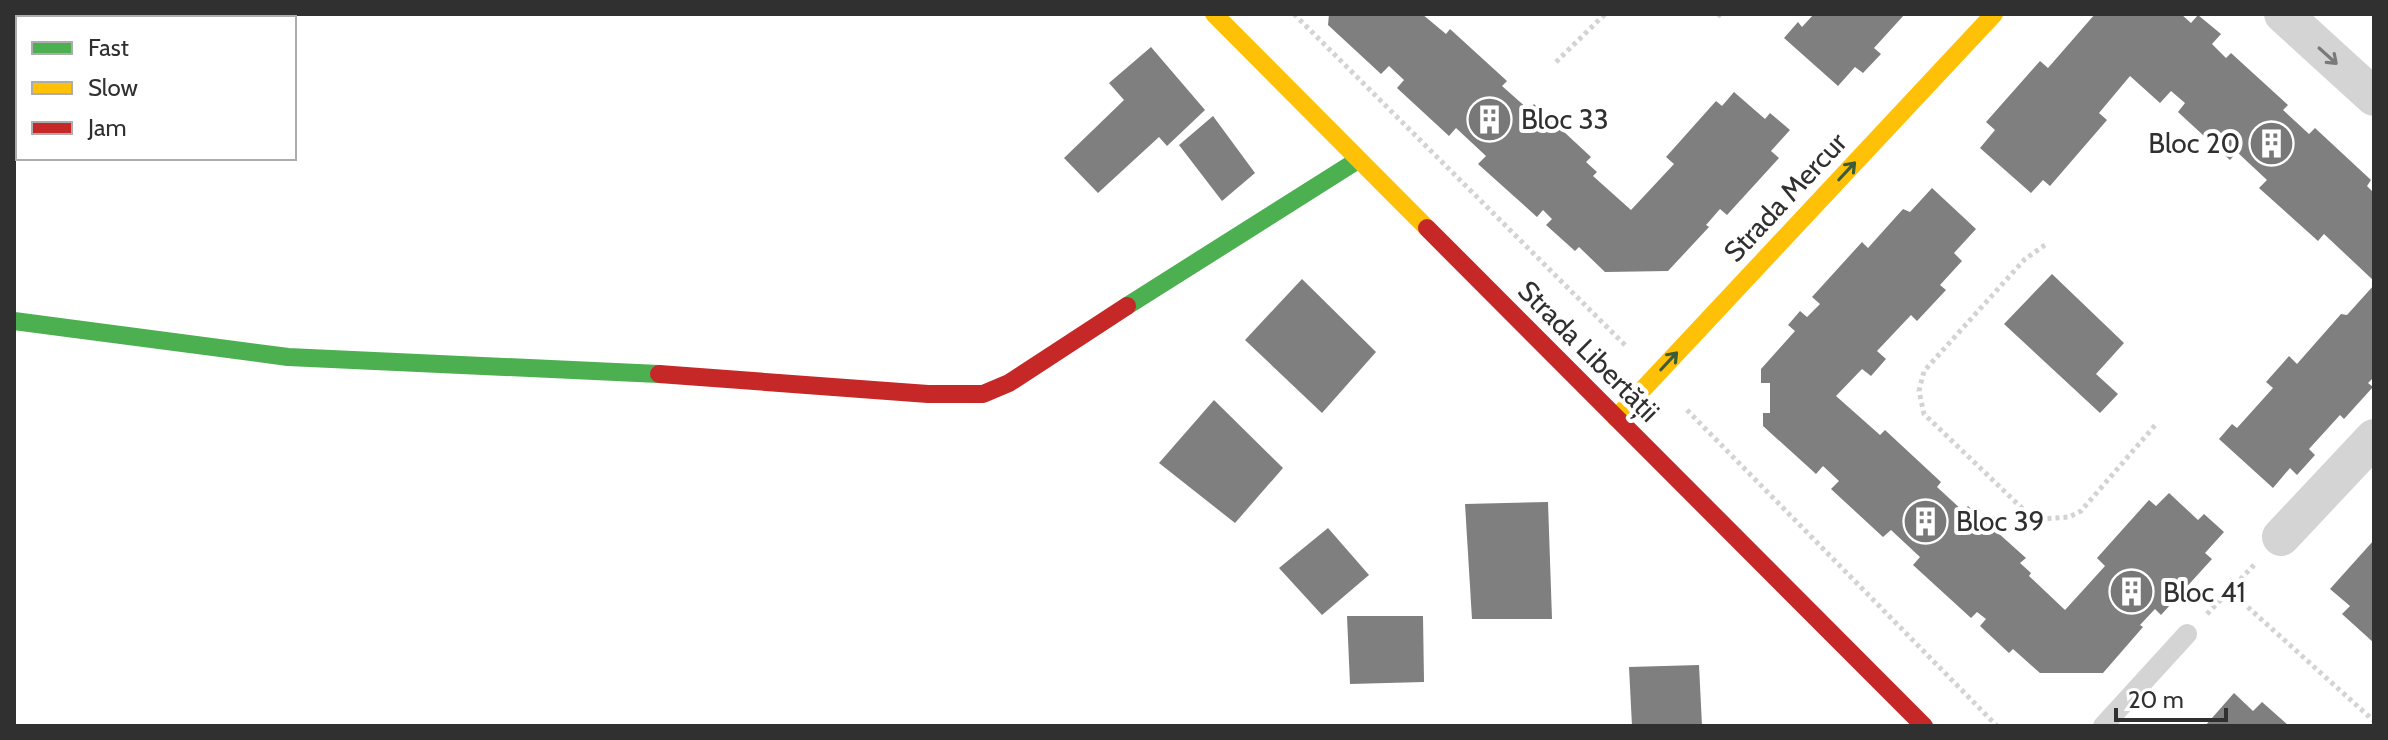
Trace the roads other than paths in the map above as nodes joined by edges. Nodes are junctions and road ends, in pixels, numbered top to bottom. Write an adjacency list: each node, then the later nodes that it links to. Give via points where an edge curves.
1 (1214, 14): 5 (street, Strada Libertății)
2 (1994, 14): 7 (street, Strada Mercur, one-way to 2)
3 (2283, 14): 4 (street, one-way to 4)
4 (2374, 97)
5 (1358, 160): 6 (street, via 1009,383 983,394 288,357); 7 (street, Strada Libertății)
6 (14, 321)
7 (1616, 418): 11 (street, Strada Libertății)
8 (2374, 438): 9 (street)
9 (2281, 537)
10 (2187, 634): 12 (lane)
11 (1924, 726)
12 (2103, 726)

